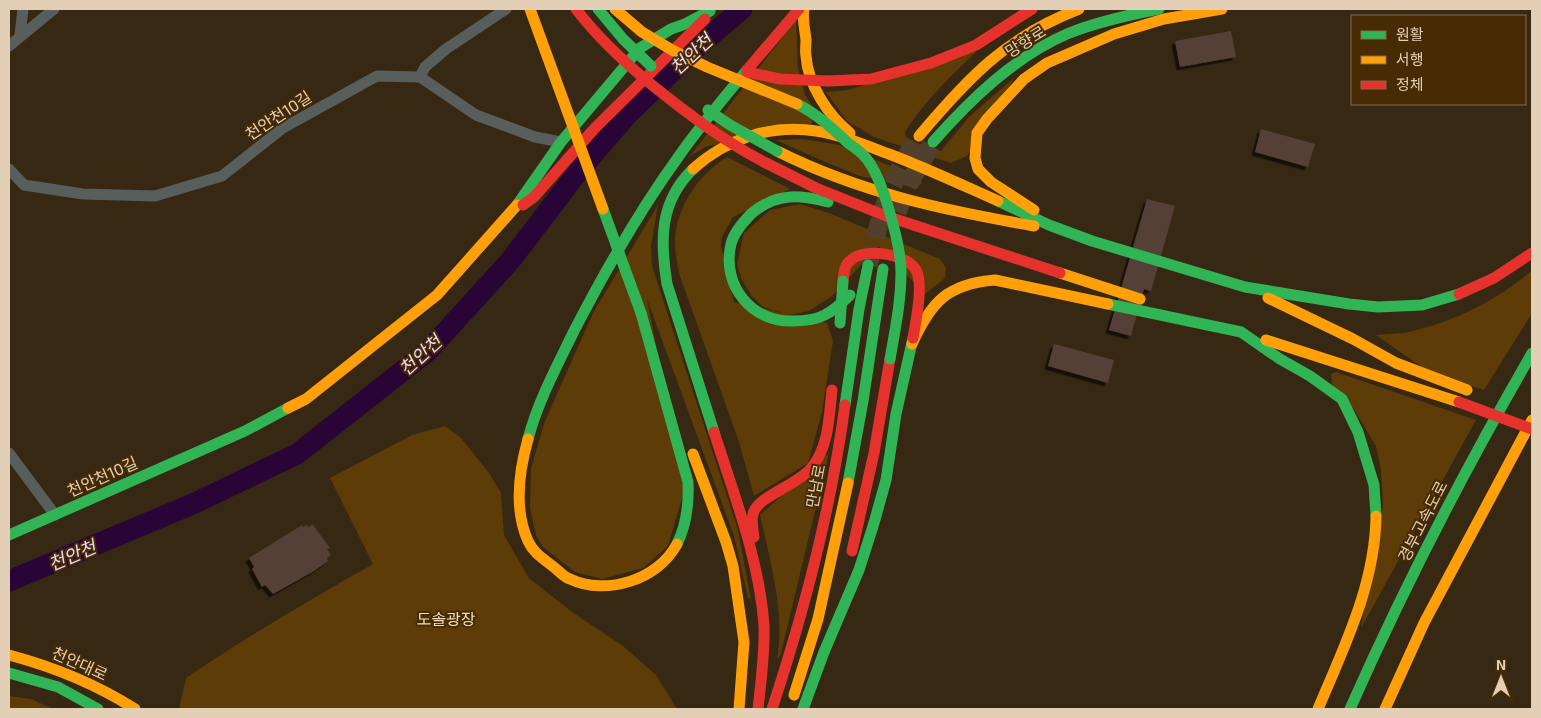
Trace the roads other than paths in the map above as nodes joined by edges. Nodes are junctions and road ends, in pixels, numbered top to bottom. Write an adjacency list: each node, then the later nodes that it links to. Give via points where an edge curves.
1 (23, 9): 17 (street)
2 (54, 9): 17 (street)
3 (506, 9): 20 (street, via 446,49 425,66)
4 (530, 9): 34 (main road, bridge)
5 (576, 9): 29 (main road, bridge, via 618,56 676,104 742,151 816,188)
6 (598, 9): 21 (main road, bridge, via 636,53)
7 (615, 9): 51 (main road, bridge, via 642,32 672,50 816,114 866,158 890,212 900,254 899,304 874,453 852,554)
8 (621, 9): 12 (main road, bridge, via 702,56 729,66 773,78 828,81 871,79 931,63 976,45)
9 (799, 9): 34 (main road, via 754,60 677,159 590,299 552,375 531,428 520,484 523,524 534,551 569,580 594,586 630,582 660,567 671,556 688,517 688,482)
10 (804, 9): 18 (main road, via 802,25)
11 (814, 9): 18 (main road)
12 (1032, 9)
13 (1080, 9): 23 (main road, 망향로, via 1058,15 1008,45 956,92)
14 (1159, 9): 25 (main road, 망향로, via 1098,23 1052,41 1009,70 950,121)
15 (1222, 9): 30 (main road, via 1164,19 1114,34 1046,63 1024,79 977,133 974,147 978,169 991,182)
16 (711, 10): 24 (main road, 천안천10길, via 640,48); 28 (main road, 천안천10길, via 595,128 534,197)
17 (20, 35): 19 (street)
18 (805, 36): 26 (main road, via 806,57 816,90 841,126)
19 (9, 46)
20 (420, 77): 24 (street, via 476,115 535,137); 27 (street, 천안천10길, via 376,76 283,128 222,176 155,196 83,194 24,185)
21 (666, 78)
22 (701, 106): 30 (main road, bridge, via 777,151 830,177 943,209)
23 (919, 136)
24 (561, 142): 28 (main road, 천안천10길)
25 (933, 142)
26 (878, 150): 30 (main road); 49 (main road, via 810,130 777,131 738,139 715,151 693,169 679,184 666,214 663,230 666,284 753,556)
27 (9, 169)
28 (513, 211): 47 (main road, 천안천10길, via 438,295 306,399 220,443)
29 (886, 216): 36 (main road); 58 (main road, 만남로, via 794,196 771,200 748,215 736,230 729,251 734,287 744,302 761,315 792,324 831,312 850,295 868,265 854,328 828,505 795,640)
30 (1066, 232): 33 (main road)
31 (1532, 253): 33 (main road, via 1478,286 1422,305 1351,305)
32 (883, 269): 59 (main road, 만남로, via 865,392 838,533 817,620)
33 (1244, 286): 40 (main road, via 1396,363)
34 (641, 313): 56 (main road, via 733,566 744,642)
35 (840, 327): 37 (main road, bridge, via 847,262 862,253 881,253 911,263 917,272 919,298)
36 (1241, 332): 37 (main road, via 1013,283 979,280 964,284 940,300 928,312); 44 (main road, bridge, via 1459,402); 61 (main road, via 1342,399 1358,432 1374,485 1376,518 1370,572 1360,608)
37 (912, 344): 51 (main road, via 896,414 886,480 874,523 859,570)
38 (1532, 353): 62 (main road, 경부고속도로, via 1464,474)
39 (834, 376): 49 (main road, via 824,444 816,462 804,476 760,502 753,512)
40 (1472, 391)
41 (1495, 400): 42 (main road)
42 (1523, 410)
43 (1532, 420): 50 (main road)
44 (1532, 429)
45 (9, 453): 47 (street)
46 (1503, 499): 50 (main road)
47 (55, 515): 48 (main road, 천안천10길)
48 (9, 535)
49 (760, 598): 57 (main road, via 764,635)
50 (1424, 623): 63 (main road)
51 (824, 652): 60 (main road)
52 (9, 655): 55 (main road, 천안대로, via 79,677)
53 (9, 673): 54 (main road, 천안대로, via 58,687)
54 (98, 709)
55 (135, 709)
56 (739, 709)
57 (758, 709)
58 (772, 709)
59 (789, 709)
60 (803, 709)
61 (1318, 709)
62 (1350, 709)
63 (1385, 709)

